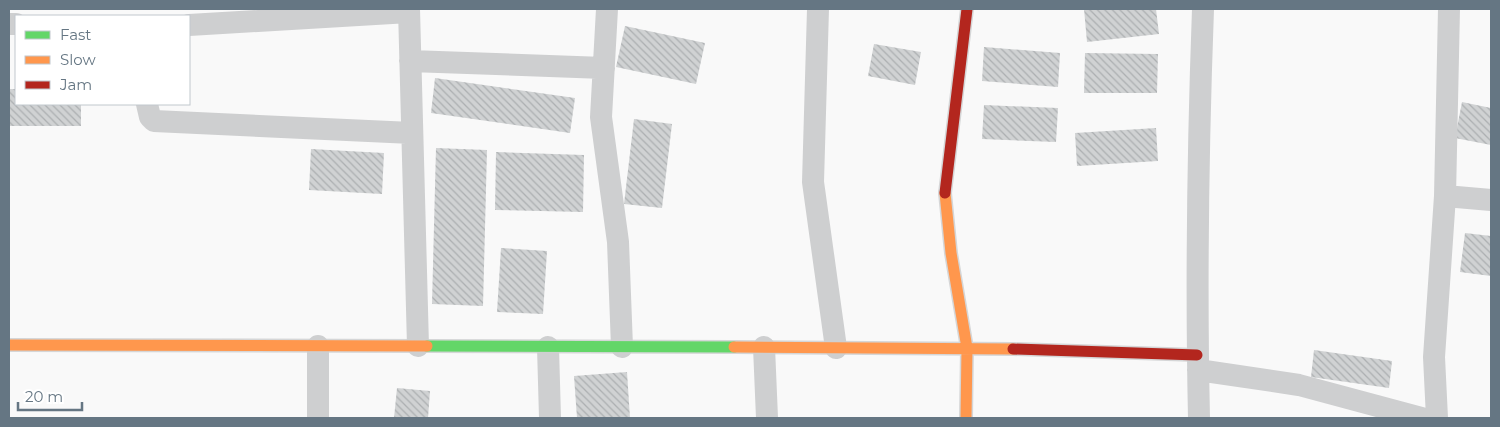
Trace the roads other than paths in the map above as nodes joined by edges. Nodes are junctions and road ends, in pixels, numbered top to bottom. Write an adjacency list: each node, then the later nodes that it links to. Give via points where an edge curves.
1 (608, 9): 9 (street)
2 (818, 9): 20 (street, via 813,182)
3 (967, 9): 21 (street, via 945,192 951,253)
4 (1202, 9): 22 (street)
5 (1449, 9): 12 (street)
6 (409, 10): 7 (street); 8 (street)
7 (190, 25)
8 (410, 61): 9 (street); 11 (street)
9 (604, 68): 18 (street, via 601,118 618,242)
10 (147, 105): 11 (street, via 154,121)
11 (412, 134): 16 (street)
12 (1445, 196): 13 (street); 29 (street, via 1434,357)
13 (1491, 200)
14 (9, 345): 15 (street)
15 (318, 346): 16 (street); 23 (street)
16 (418, 346): 17 (street)
17 (548, 347): 18 (street); 24 (street)
18 (622, 347): 19 (street)
19 (764, 348): 20 (street); 25 (street)
20 (836, 348): 21 (street)
21 (967, 348): 22 (street); 26 (street)
22 (1198, 362): 27 (street); 28 (street)
23 (318, 418)
24 (550, 418)
25 (767, 418)
26 (966, 418)
27 (1199, 418)
28 (1422, 418)
29 (1437, 418)

